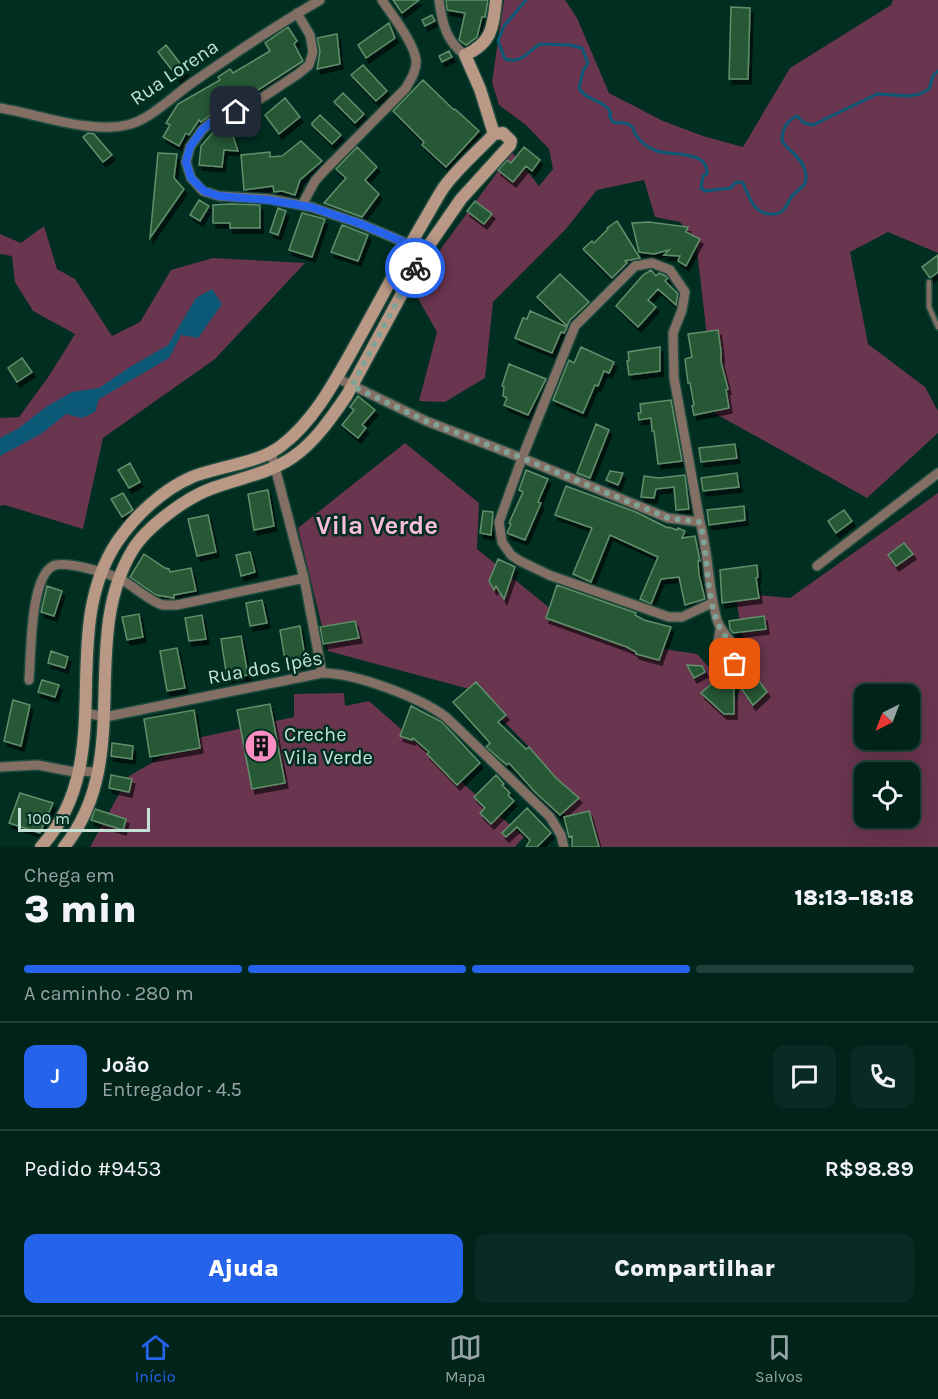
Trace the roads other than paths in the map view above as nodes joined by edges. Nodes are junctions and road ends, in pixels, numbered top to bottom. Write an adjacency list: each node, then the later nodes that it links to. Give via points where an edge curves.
1 (320, 0): 5 (street, Rua Lorena)
2 (382, 0): 9 (street, via 411,47 416,60 414,74 406,88 315,180)
3 (439, 0): 6 (street, via 447,35)
4 (496, 0): 6 (street, via 487,38 478,50)
5 (297, 13): 7 (street, Rua Lorena, via 160,107 127,125 96,126); 9 (street, via 310,35 313,52 309,65 251,105 214,120 190,147 186,162 191,178 204,191)
6 (465, 55): 8 (street)
7 (0, 108)
8 (494, 134): 10 (street, via 445,186); 11 (street, via 503,133 511,141 510,146 461,199)
9 (302, 205): 10 (street)
10 (411, 244): 11 (street); 14 (street)
11 (425, 251): 15 (street)
12 (929, 282): 13 (lane, via 929,307)
13 (938, 327)
14 (337, 378): 15 (street); 16 (street, via 309,417)
15 (352, 386): 17 (street, via 426,421); 18 (street, via 315,436)
16 (271, 452): 18 (street); 22 (street, via 192,477 158,498 118,542)
17 (522, 458): 20 (street, via 668,518); 20 (street, via 575,326 635,266 652,263 670,270 685,292 673,333 674,378); 25 (street, via 499,522 502,542 510,555 549,575 669,617 682,617)
18 (276, 467): 23 (street, via 210,489 175,509 132,550); 24 (street)
19 (938, 473): 21 (street)
20 (700, 522): 25 (street)
21 (817, 566)
22 (102, 573): 23 (street); 28 (street, via 64,564 46,572 36,606); 29 (street, via 89,622)
23 (120, 578): 24 (street, via 170,605); 30 (street, via 108,620)
24 (304, 578): 27 (street)
25 (712, 603): 26 (street)
26 (720, 629)
27 (322, 673): 30 (street, Rua dos Ipês); 36 (street, Rua dos Ipês, via 351,677 410,696 435,709 550,817)
28 (29, 680)
29 (86, 713): 30 (street, Rua dos Ipês); 32 (street)
30 (105, 717): 33 (street)
31 (0, 768): 32 (street, via 38,765)
32 (80, 771): 33 (street); 34 (street, via 56,830)
33 (99, 772): 35 (street, via 74,834)
34 (41, 847)
35 (64, 847)
36 (564, 847)

